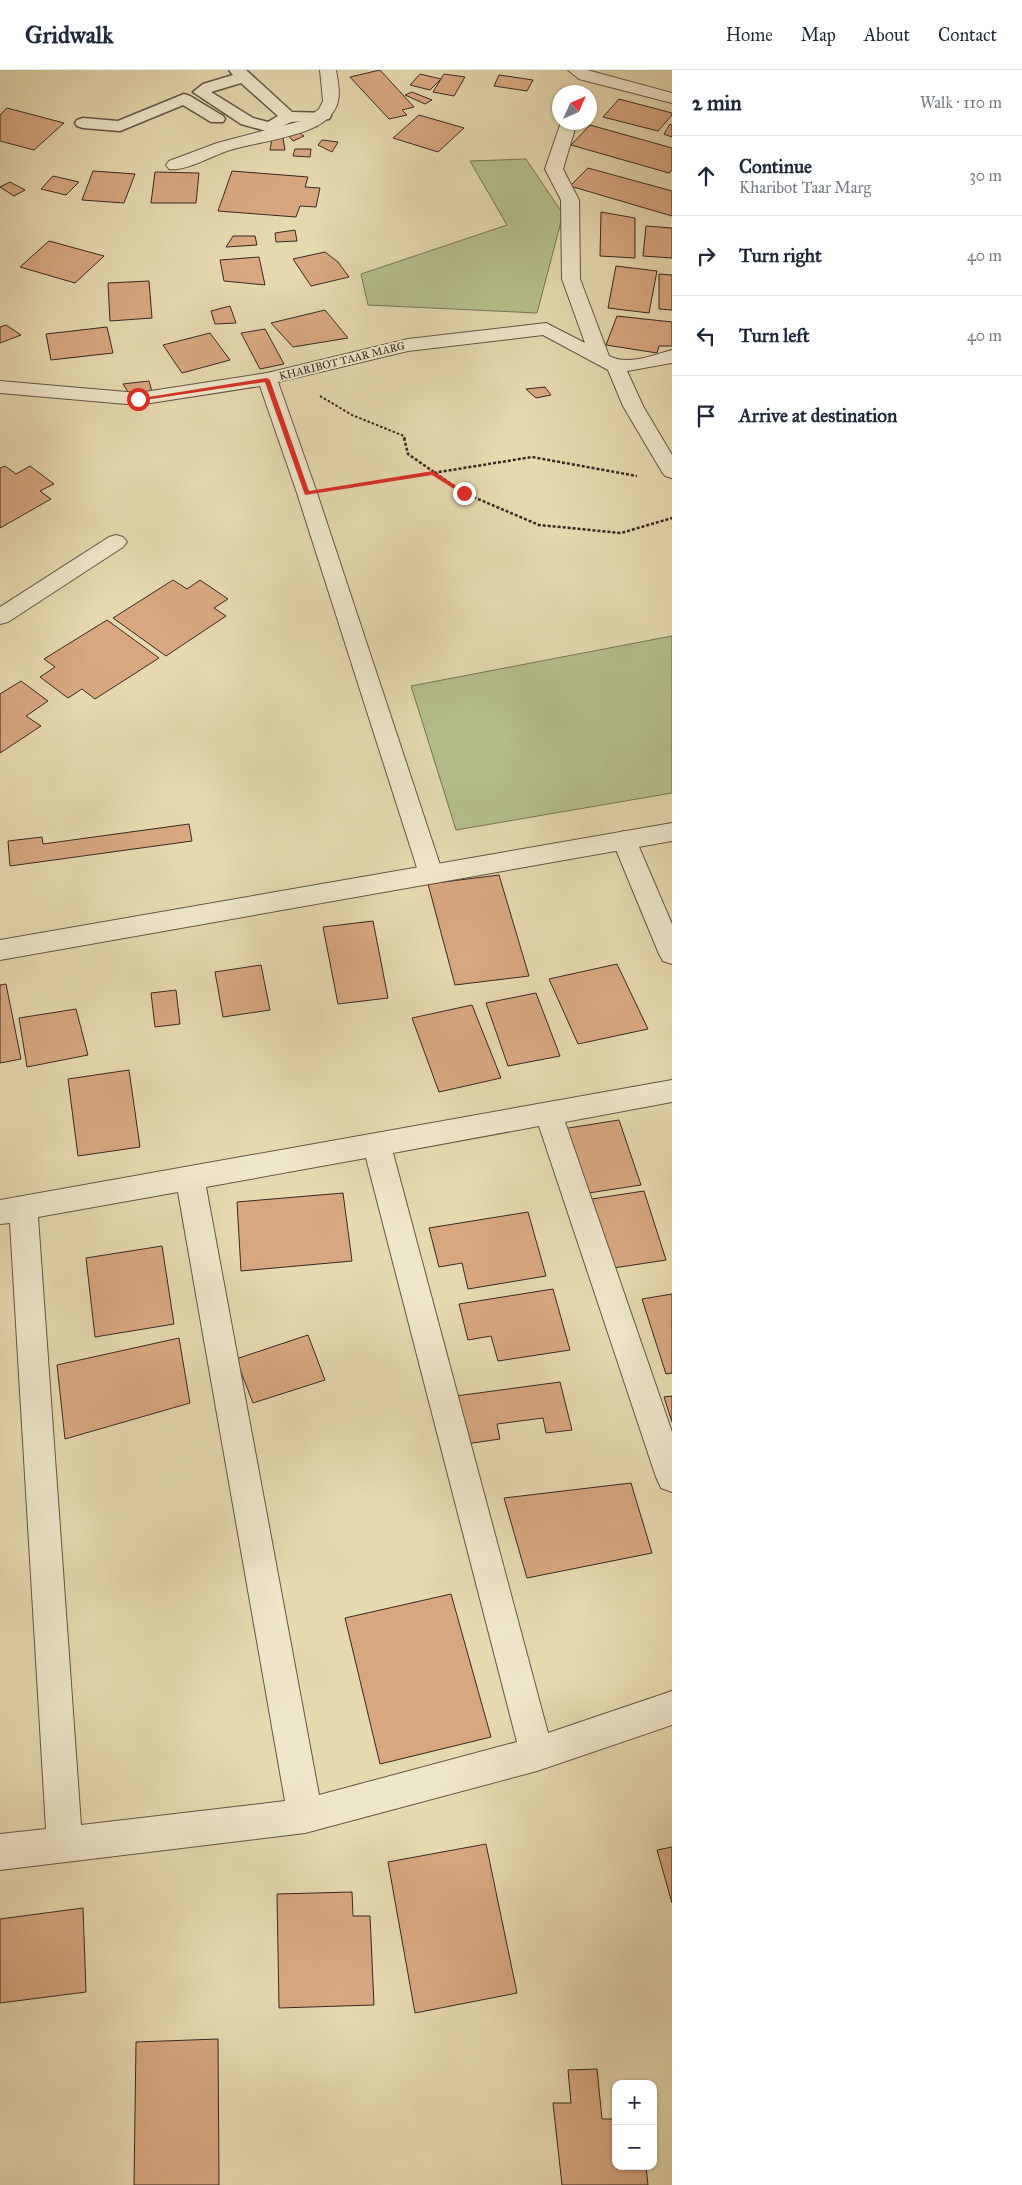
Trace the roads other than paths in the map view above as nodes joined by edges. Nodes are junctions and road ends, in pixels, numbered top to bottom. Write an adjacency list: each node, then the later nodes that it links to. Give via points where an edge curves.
1 (328, 70): 6 (street, via 332,100)
2 (583, 72): 4 (street); 5 (street, via 643,83)
3 (240, 73): 7 (lane); 7 (lane, via 201,92 247,121 270,127)
4 (581, 85)
5 (672, 98)
6 (323, 116): 7 (lane); 10 (street, via 311,124)
7 (288, 117)
8 (83, 123): 10 (lane, via 120,126 184,100)
9 (567, 130): 13 (street, via 554,169 570,200 571,279)
10 (250, 138): 11 (street)
11 (175, 166)
12 (672, 356): 13 (street, via 662,360)
13 (609, 363): 14 (street, KHARIBOT TAAR MARG, via 546,329 408,345); 16 (street)
14 (267, 380): 15 (street, KHARIBOT TAAR MARG, via 138,399); 21 (street)
15 (0, 388)
16 (672, 472)
17 (116, 542): 18 (street)
18 (0, 617)
19 (672, 832): 20 (street)
20 (624, 840): 21 (street); 23 (street)
21 (431, 874): 22 (street)
22 (0, 950)
23 (672, 954)
24 (672, 1091): 25 (street)
25 (549, 1114): 26 (street); 29 (street)
26 (377, 1145): 27 (street); 31 (street)
27 (190, 1178): 28 (street); 32 (street)
28 (11, 1210): 33 (street)
29 (672, 1477)
30 (672, 1708): 31 (street)
31 (537, 1754): 32 (street)
32 (305, 1816): 33 (street)
33 (65, 1845): 34 (street)
34 (0, 1852)

